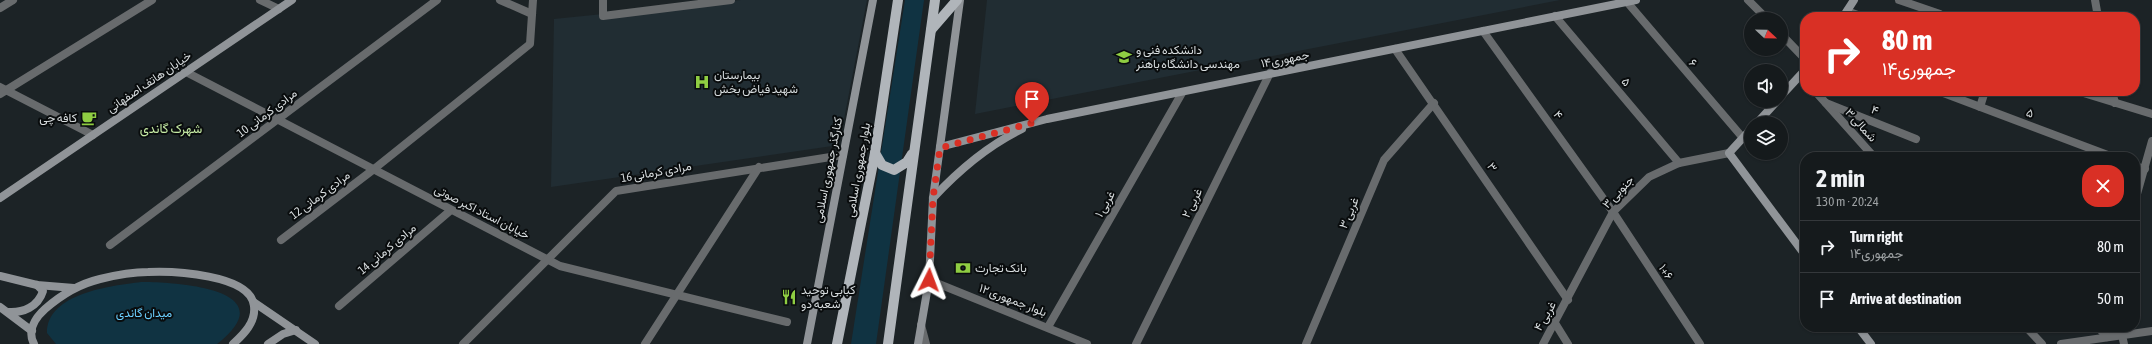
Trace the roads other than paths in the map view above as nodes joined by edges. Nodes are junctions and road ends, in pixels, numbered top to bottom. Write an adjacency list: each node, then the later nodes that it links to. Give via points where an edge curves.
1 (13, 0): 20 (street)
2 (152, 0): 37 (street)
3 (260, 0): 21 (street)
4 (292, 0): 21 (street, خیابان هاتف اصفهانی)
5 (437, 0): 52 (street, مرادی کرمانی 10)
6 (500, 0): 26 (street)
7 (533, 0): 26 (street, مرادی کرمانی 12)
8 (603, 0): 9 (street, via 603,16)
9 (731, 0)
10 (873, 0): 63 (street, کنارگذر جمهوری اسلامی)
11 (898, 0): 61 (main road, بلوار جمهوری اسلامی)
12 (935, 0): 28 (main road)
13 (958, 0): 28 (main road); 57 (street)
14 (1636, 0): 19 (street, جمهوری۱۴)
15 (1748, 0): 22 (street)
16 (1854, 0): 23 (street)
17 (1899, 0): 24 (street)
18 (2095, 0): 25 (street)
19 (1627, 2): 27 (street, جمهوری۱۴); 54 (street, ۶)
20 (0, 8)
21 (279, 9): 33 (street, خیابان هاتف اصفهانی)
22 (1760, 12)
23 (1846, 12)
24 (1934, 12)
25 (2097, 12)
26 (532, 14): 67 (street, مرادی کرمانی 12, via 530,44)
27 (1555, 16): 29 (street, جمهوری۱۴); 64 (street, ۵)
28 (931, 30): 58 (main road)
29 (1483, 31): 31 (street, جمهوری۱۴); 73 (street, ۴)
30 (1788, 41): 32 (street)
31 (1395, 49): 34 (street, جمهوری۱۴); 46 (street, ۳)
32 (1800, 54)
33 (186, 72): 52 (street, خیابان استاد اکبر صوتی); 53 (street, خیابان هاتف اصفهانی)
34 (1270, 73): 38 (street, جمهوری۱۴); 111 (street, ۲ غربی)
35 (1800, 79): 36 (street)
36 (1788, 90)
37 (2, 91): 53 (street)
38 (1182, 93): 51 (street, جمهوری۱۴); 90 (street, ۱ غربی)
39 (1820, 96): 44 (street, ۳ شمالی)
40 (1951, 96): 47 (street, ۵)
41 (1983, 96): 47 (street)
42 (2093, 96): 45 (street)
43 (2113, 96): 45 (street)
44 (1826, 103): 55 (street, ۴); 59 (street, ۳ شمالی)
45 (2115, 103): 49 (street)
46 (1434, 104): 83 (street, ۳); 112 (street, ۳ غربی, via 1384,160)
47 (1980, 107): 60 (street, ۵)
48 (1771, 108): 50 (street)
49 (2152, 114)
50 (1763, 116)
51 (1047, 119): 57 (street, جمهوری۱۴); 71 (street, via 1018,131 985,152 951,178)
52 (278, 120): 67 (street, خیابان استاد اکبر صوتی); 75 (street, مرادی کرمانی 10)
53 (93, 135): 70 (street, خیابان هاتف اصفهانی)
54 (1743, 138): 62 (street)
55 (1916, 139)
56 (2152, 141): 68 (street)
57 (940, 148): 71 (street)
58 (913, 152): 61 (main road, via 907,162 894,170 882,165); 107 (main road)
59 (1870, 152)
60 (2099, 152)
61 (875, 154): 106 (main road, بلوار جمهوری اسلامی)
62 (1729, 154): 64 (street, ۳ جنوبی); 76 (street)
63 (843, 155): 65 (street, مرادی کرمانی 16); 105 (street, کنارگذر جمهوری اسلامی)
64 (1679, 163): 73 (street, ۳ جنوبی, via 1649,177)
65 (759, 167): 77 (street, مرادی کرمانی 16, via 616,191); 82 (street)
66 (2140, 168): 68 (street)
67 (374, 169): 72 (street, خیابان استاد اکبر صوتی); 74 (street, مرادی کرمانی 12)
68 (2145, 169): 69 (street)
69 (2140, 185)
70 (0, 198)
71 (933, 198): 79 (street)
72 (451, 210): 77 (street, خیابان استاد اکبر صوتی); 85 (street, مرادی کرمانی 14)
73 (1613, 212): 83 (street, ۳ جنوبی); 115 (street, ۱+۶)
74 (281, 240)
75 (110, 245)
76 (1800, 248)
77 (547, 259): 82 (street, خیابان استاد اکبر صوتی, via 560,266); 103 (street, مرادی کرمانی 16)
78 (0, 276): 80 (street)
79 (929, 280): 88 (street); 90 (street, بلوار جمهوری ۱۲)
80 (37, 284): 81 (street); 86 (street, via 43,291 37,302 22,311)
81 (74, 288): 84 (street, via 122,274 171,272 207,276 243,288); 91 (street, via 46,306 36,319)
82 (678, 294): 87 (street, خیابان استاد اکبر صوتی); 104 (street)
83 (1568, 300): 89 (street, ۴ غربی)
84 (255, 303): 92 (street); 100 (street, via 255,316 247,330)
85 (338, 306)
86 (4, 310): 91 (street)
87 (787, 322)
88 (920, 323): 108 (street); 109 (street)
89 (1555, 323): 113 (street, ۴ غربی); 114 (street)
90 (1048, 327): 110 (street, بلوار جمهوری ۱۲)
91 (32, 330): 99 (street)
92 (296, 330): 101 (street, via 283,334); 102 (street)
93 (2152, 331): 98 (street)
94 (1862, 332): 116 (street)
95 (2031, 332): 117 (street)
96 (2102, 332): 97 (street)
97 (2107, 337): 98 (street); 118 (street)
98 (2123, 340)
99 (34, 344)
100 (233, 344)
101 (268, 344)
102 (315, 344)
103 (463, 344)
104 (645, 344)
105 (808, 344)
106 (837, 344)
107 (888, 344)
108 (918, 344)
109 (926, 344)
110 (1087, 344)
111 (1136, 344)
112 (1306, 344)
113 (1543, 344)
114 (1568, 344)
115 (1700, 344)
116 (1871, 344)
117 (2042, 344)
118 (2061, 344)

